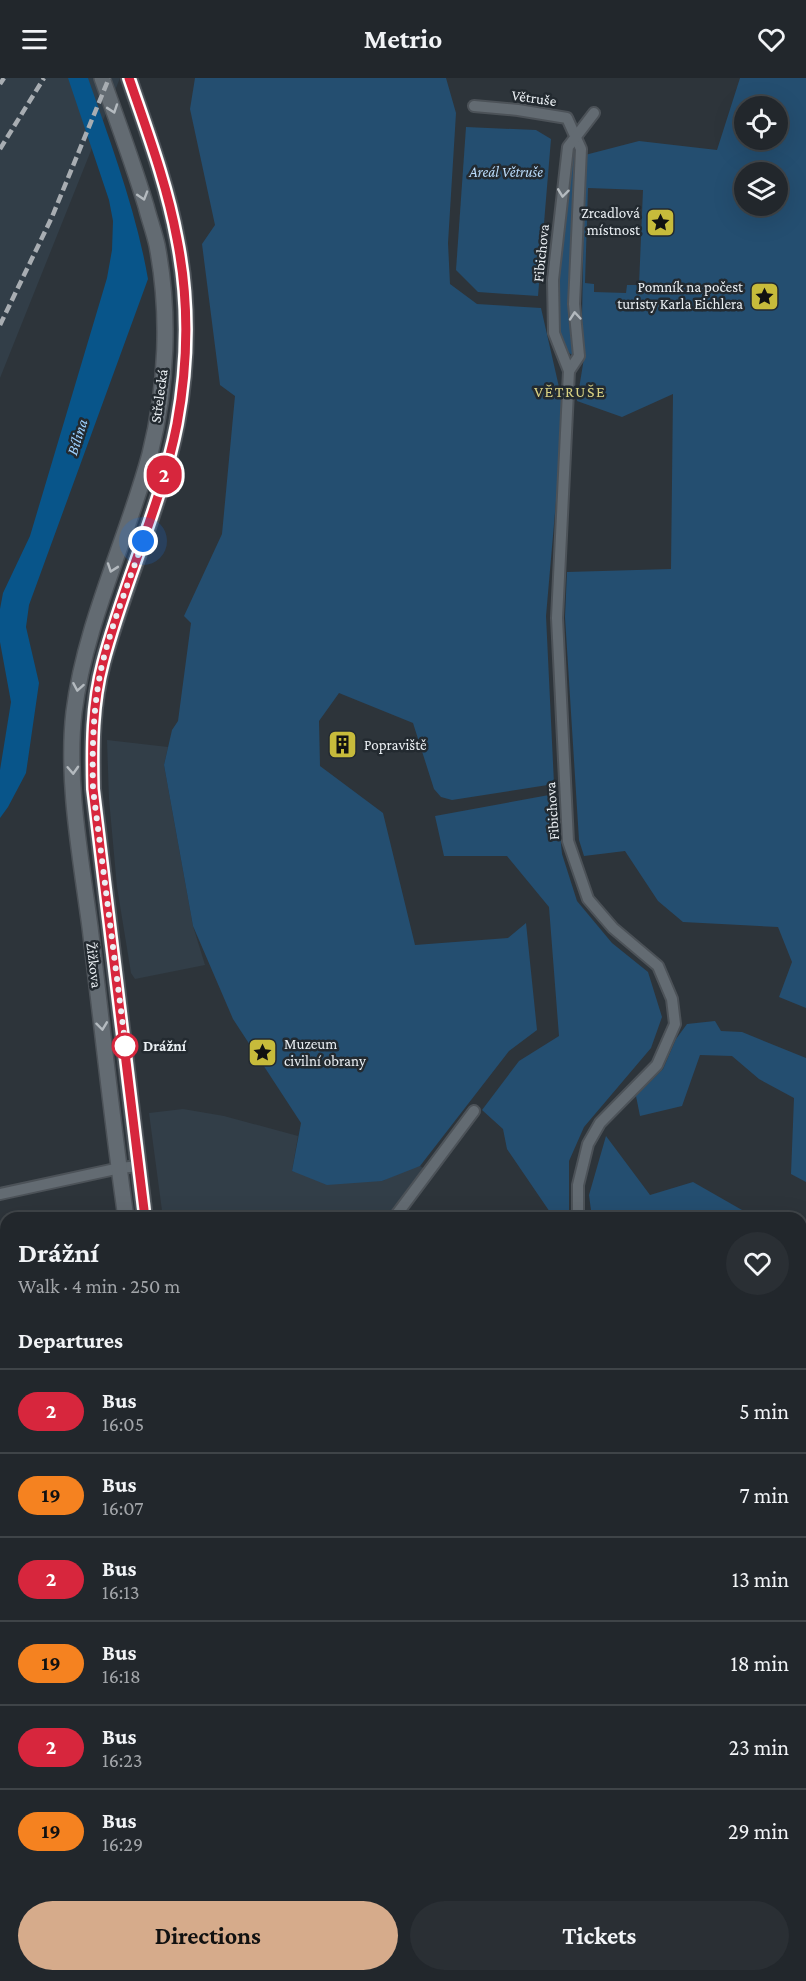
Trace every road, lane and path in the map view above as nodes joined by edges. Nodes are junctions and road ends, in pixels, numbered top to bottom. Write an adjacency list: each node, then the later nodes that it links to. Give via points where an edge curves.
1 (102, 78): 7 (main road, Střelecká, one-way to 7, via 157,243 163,285 164,352 149,455 83,663)
2 (129, 78): 8 (main road, Střelecká, via 164,184 177,239 183,281 184,353 177,424 168,460 102,664)
3 (474, 106): 5 (street, Větruše, via 567,118)
4 (594, 113): 5 (street, Fibichova)
5 (576, 138): 6 (street, Fibichova, one-way to 5, via 579,356 574,304 581,149); 6 (street, Fibichova, one-way to 6, via 568,147 553,280 554,333)
6 (569, 371): 16 (street, Fibichova, via 557,618 568,841 588,899 613,928 658,966 672,999 675,1024 657,1065 600,1123 588,1143 578,1185)
7 (74, 712): 11 (main road, Žižkova, one-way to 11, via 74,789)
8 (94, 713): 10 (main road, Žižkova, via 93,789)
9 (474, 1111): 15 (street)
10 (139, 1166): 11 (street); 14 (main road, Žižkova)
11 (120, 1168): 12 (street); 13 (main road, Žižkova)
12 (0, 1194)
13 (125, 1212)
14 (145, 1212)
15 (398, 1212)
16 (578, 1212)

